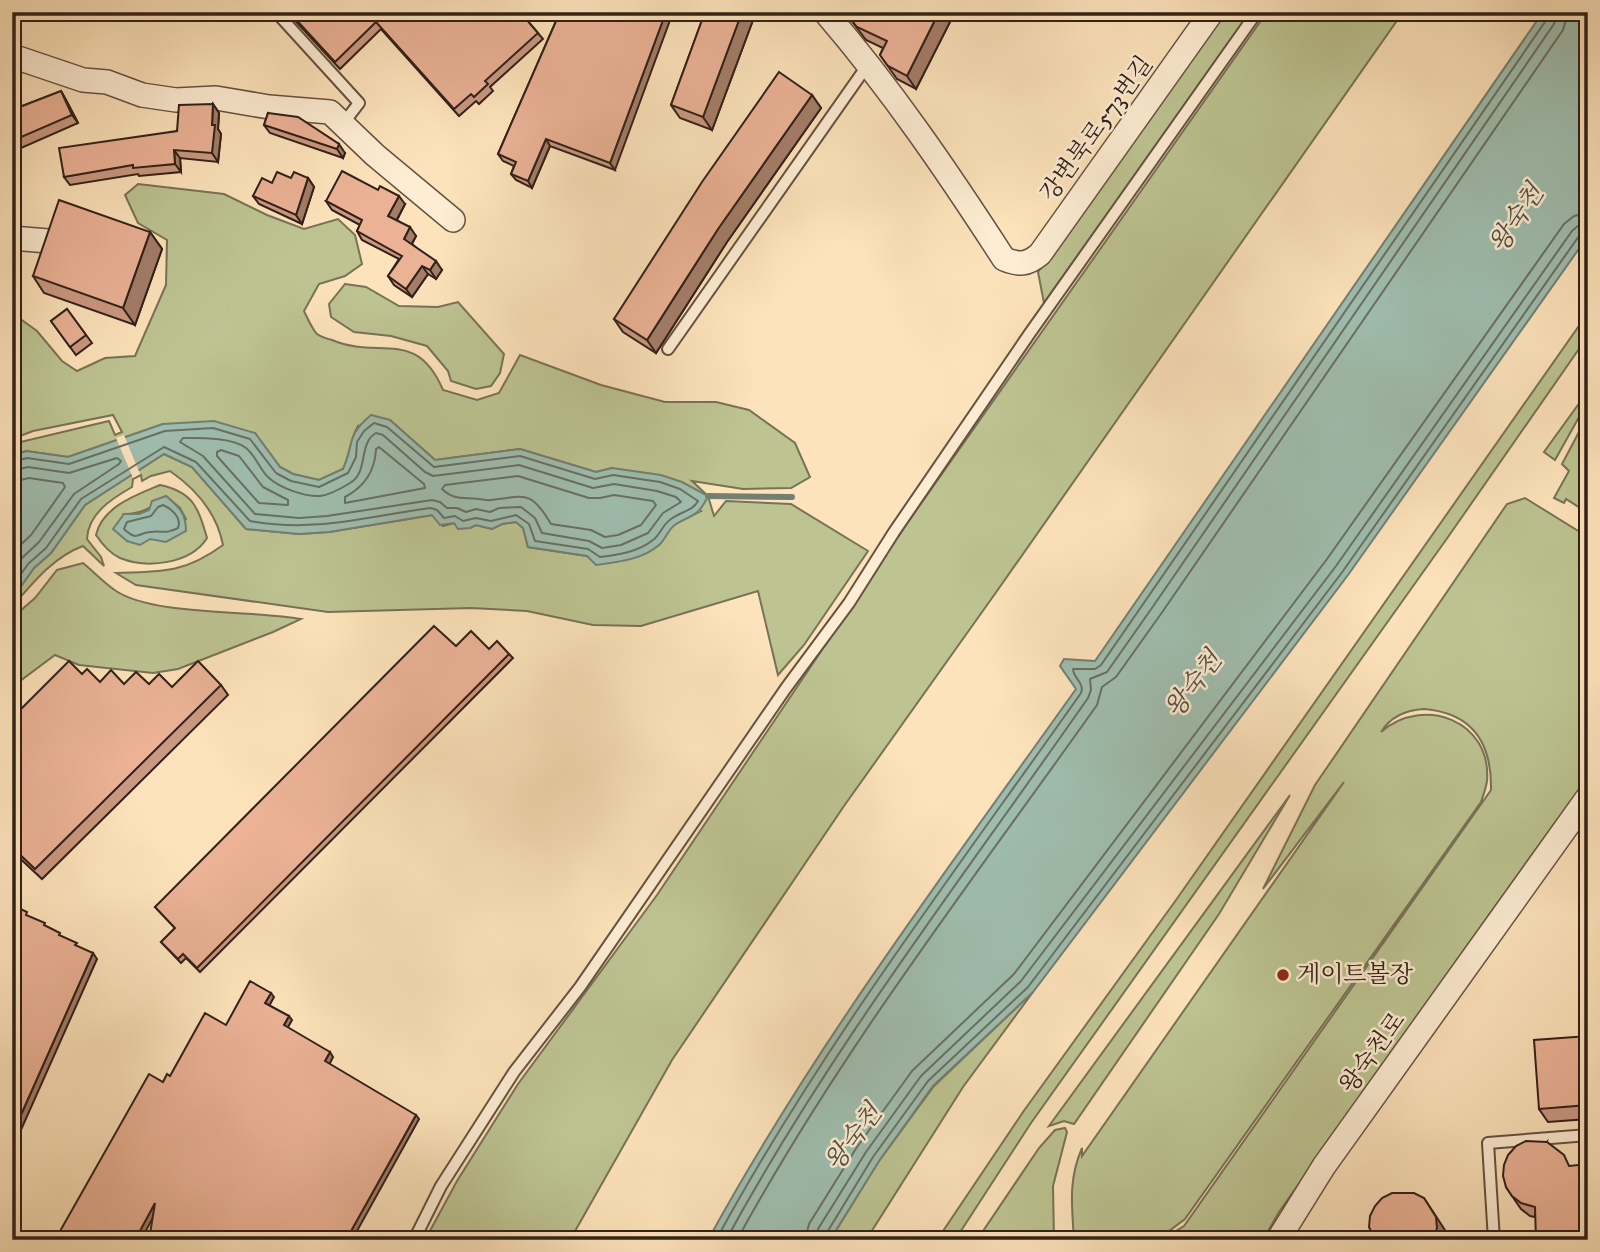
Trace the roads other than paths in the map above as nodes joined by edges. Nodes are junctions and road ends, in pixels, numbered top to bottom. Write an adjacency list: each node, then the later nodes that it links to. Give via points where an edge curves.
1 (276, 12): 7 (lane, via 359,103)
2 (825, 12): 6 (street)
3 (1212, 12): 6 (street, 강변북로573번길, via 1040,254 1029,263 1004,259)
4 (1257, 12): 14 (lane, via 588,976 514,1072 440,1186)
5 (12, 56): 7 (street, via 142,95 176,100 216,98 330,112)
6 (869, 63): 11 (lane)
7 (342, 125): 8 (street)
8 (453, 220)
9 (12, 238): 10 (street)
10 (48, 241)
11 (668, 349)
12 (1588, 797): 15 (street, 왕숙천로, via 1324,1166)
13 (1588, 1135): 16 (lane, via 1488,1143)
14 (414, 1240)
15 (1278, 1240)
16 (1494, 1240)

